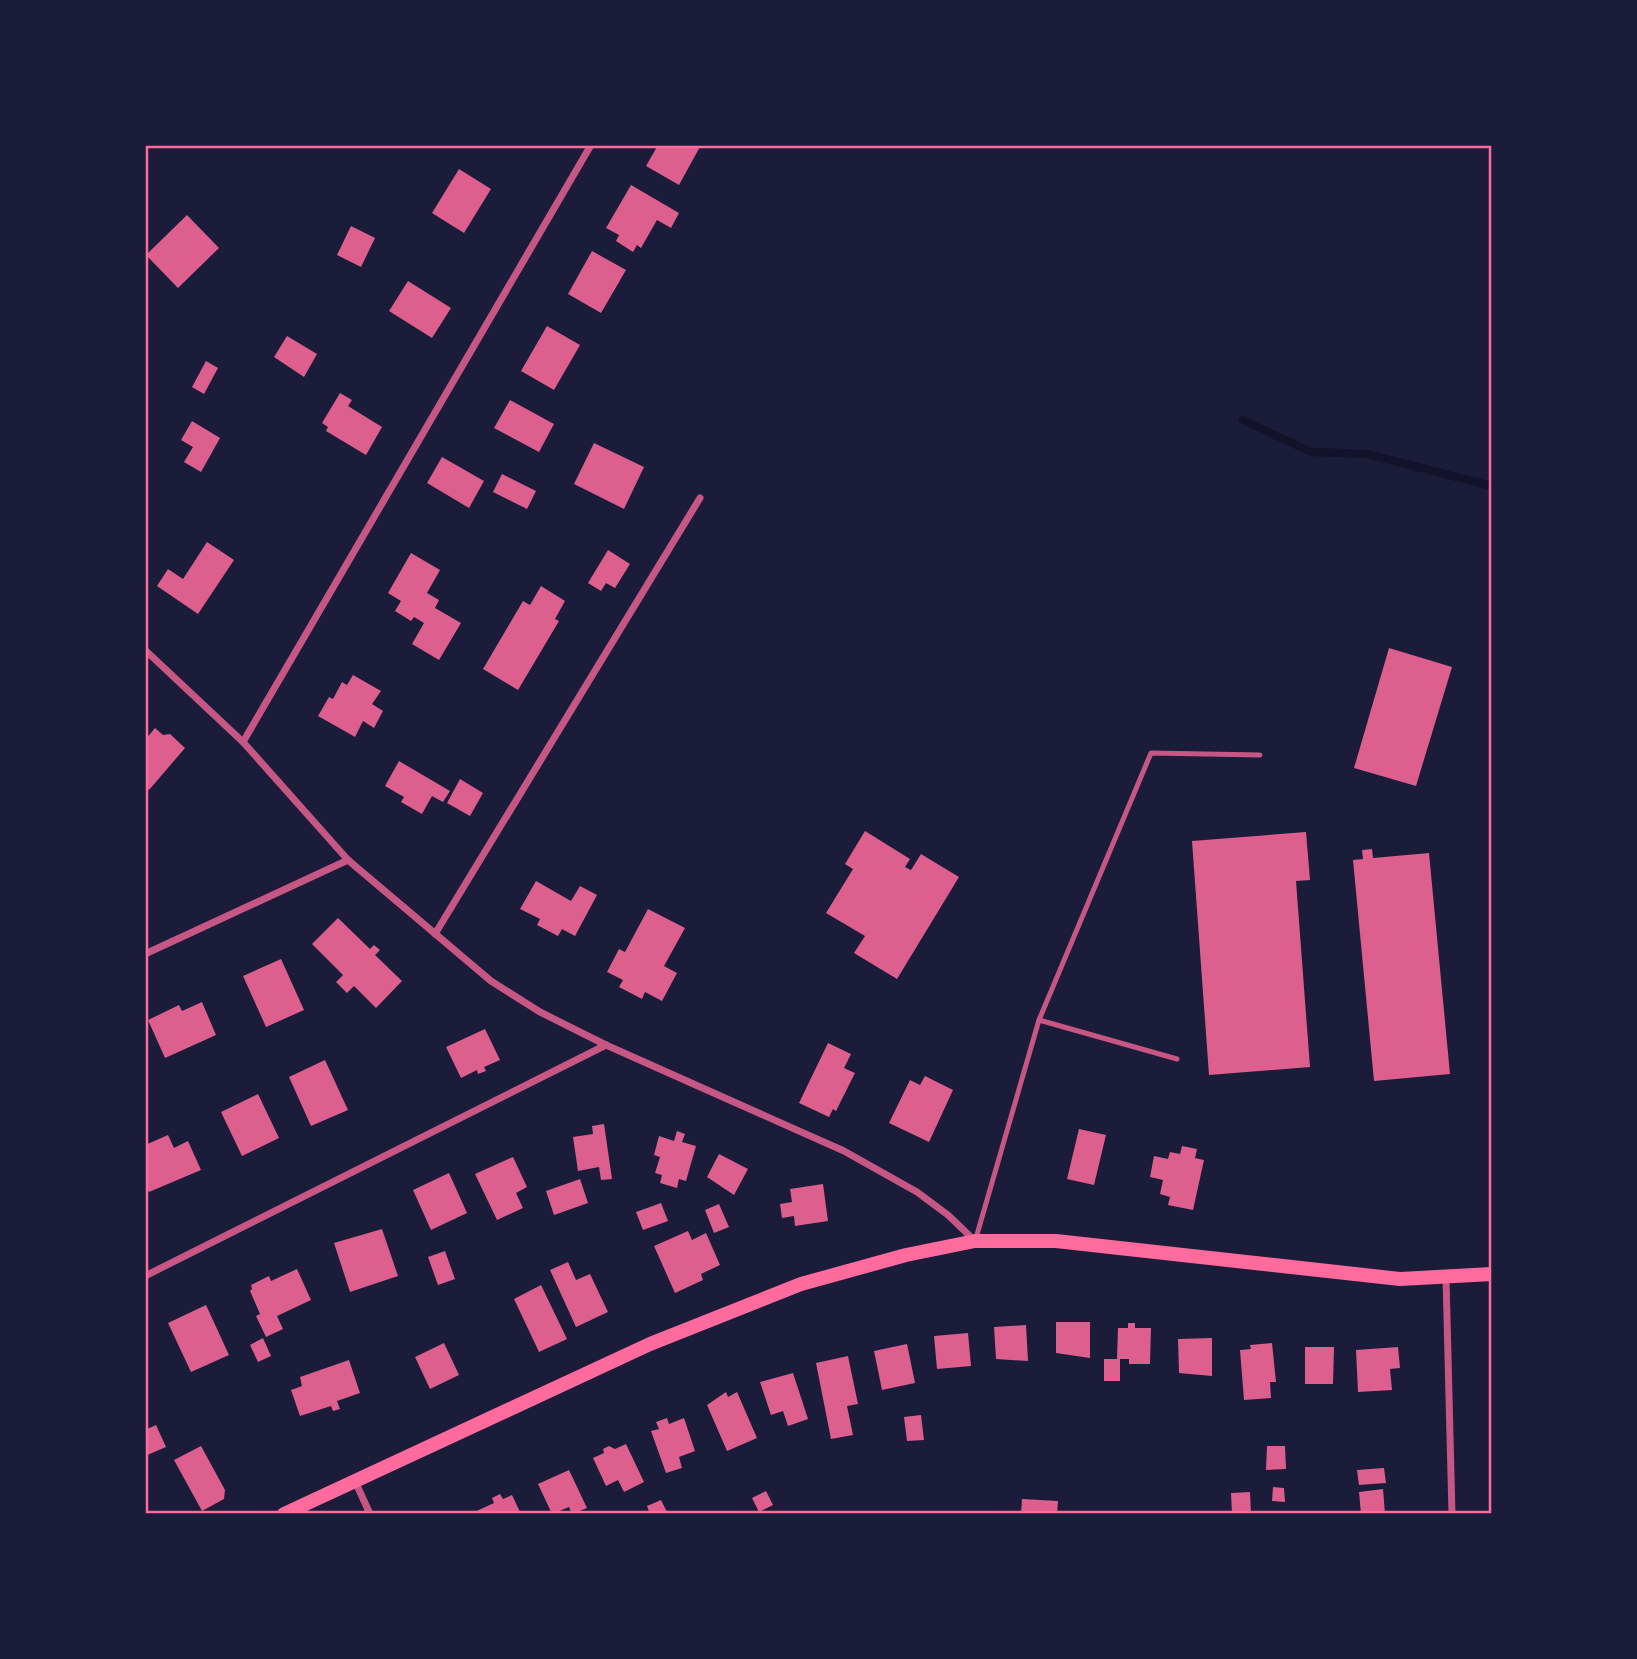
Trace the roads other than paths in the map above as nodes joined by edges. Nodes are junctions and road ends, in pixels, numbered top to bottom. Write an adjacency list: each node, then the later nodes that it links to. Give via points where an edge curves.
1 (592, 145): 4 (street)
2 (700, 498): 7 (street)
3 (145, 650): 4 (street)
4 (243, 742): 6 (street)
5 (1260, 755): 9 (lane, via 1151,753)
6 (348, 860): 7 (street); 8 (street)
7 (435, 934): 10 (street, via 491,981)
8 (145, 954)
9 (1039, 1020): 11 (lane); 12 (lane)
10 (606, 1045): 12 (street, via 844,1151 917,1192); 14 (street)
11 (1177, 1059)
12 (975, 1241): 15 (main road, via 1056,1241 1360,1276); 16 (main road, via 801,1284 650,1344)
13 (1492, 1274): 15 (main road)
14 (145, 1276)
15 (1446, 1278): 19 (street)
16 (355, 1481): 17 (main road); 18 (street)
17 (284, 1514)
18 (370, 1514)
19 (1452, 1514)

